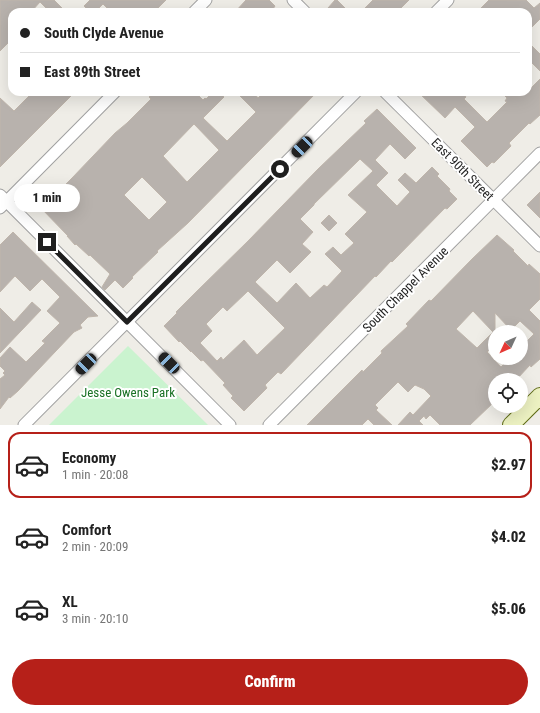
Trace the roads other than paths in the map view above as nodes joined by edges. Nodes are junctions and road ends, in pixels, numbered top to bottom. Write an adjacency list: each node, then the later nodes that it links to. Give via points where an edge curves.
1 (206, 0): 4 (street)
2 (293, 0): 5 (street)
3 (448, 0): 6 (street)
4 (198, 8)
5 (301, 8)
6 (440, 8)
7 (111, 96): 12 (street)
8 (352, 96): 14 (street)
9 (389, 96): 11 (street, East 90th Street)
10 (540, 153): 11 (street, South Chappel Avenue)
11 (493, 200): 13 (street, East 90th Street); 18 (street, South Chappel Avenue)
12 (2, 201): 14 (street)
13 (540, 246)
14 (127, 322): 16 (street); 17 (street)
15 (540, 396): 19 (main road)
16 (24, 425)
17 (230, 425)
18 (269, 425)
19 (511, 425)

